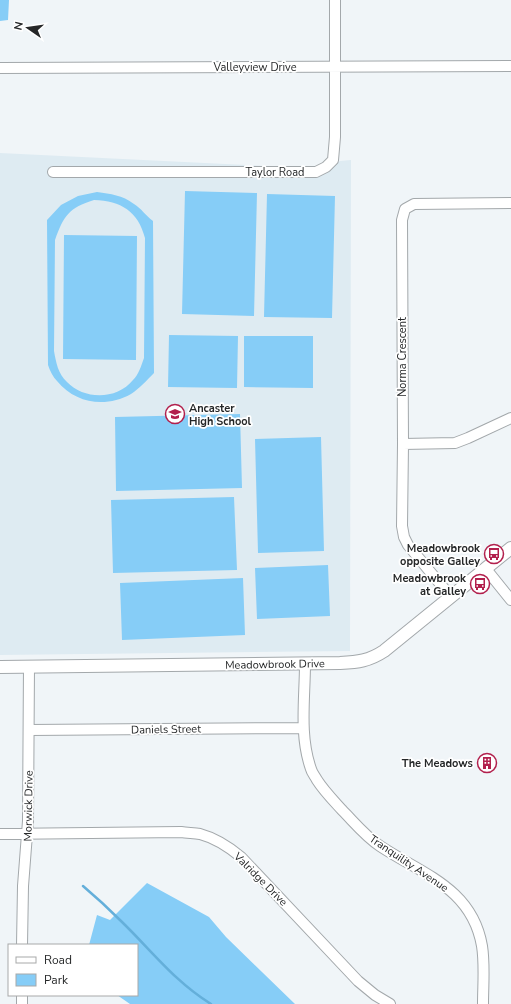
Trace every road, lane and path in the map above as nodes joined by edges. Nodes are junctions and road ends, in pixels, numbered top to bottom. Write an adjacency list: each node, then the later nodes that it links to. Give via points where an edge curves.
1 (335, 0): 3 (street, Taylor Road)
2 (511, 66): 3 (street, Valleyview Drive)
3 (336, 67): 4 (street, Valleyview Drive); 5 (street, Taylor Road, via 333,160 316,172)
4 (0, 68)
5 (52, 172)
6 (511, 203): 8 (street, Norma Crescent, via 414,204 405,209 402,220)
7 (511, 418): 8 (street, via 455,443)
8 (403, 444): 11 (street, Norma Crescent, via 404,536 408,545)
9 (511, 548): 10 (street, Meadowbrook Drive)
10 (486, 568): 11 (street, Meadowbrook Drive); 12 (street)
11 (450, 597): 13 (street, Meadowbrook Drive, via 371,659 352,663)
12 (511, 600)
13 (305, 664): 14 (street, Meadowbrook Drive); 16 (street, Tranquility Avenue)
14 (28, 666): 15 (street, Meadowbrook Drive); 17 (street, Morwick Drive)
15 (0, 667)
16 (303, 728): 17 (street, Daniels Street); 22 (street, Tranquility Avenue, via 312,771 327,794 373,841 444,885 466,909 476,926 483,956)
17 (29, 730): 19 (street, Morwick Drive)
18 (0, 834): 19 (street, Valridge Drive)
19 (28, 834): 20 (street, Morwick Drive, via 23,886); 21 (street, Valridge Drive, via 181,832 200,834 218,841 246,862 363,986)
20 (22, 944)
21 (390, 1004)
22 (483, 1004)

